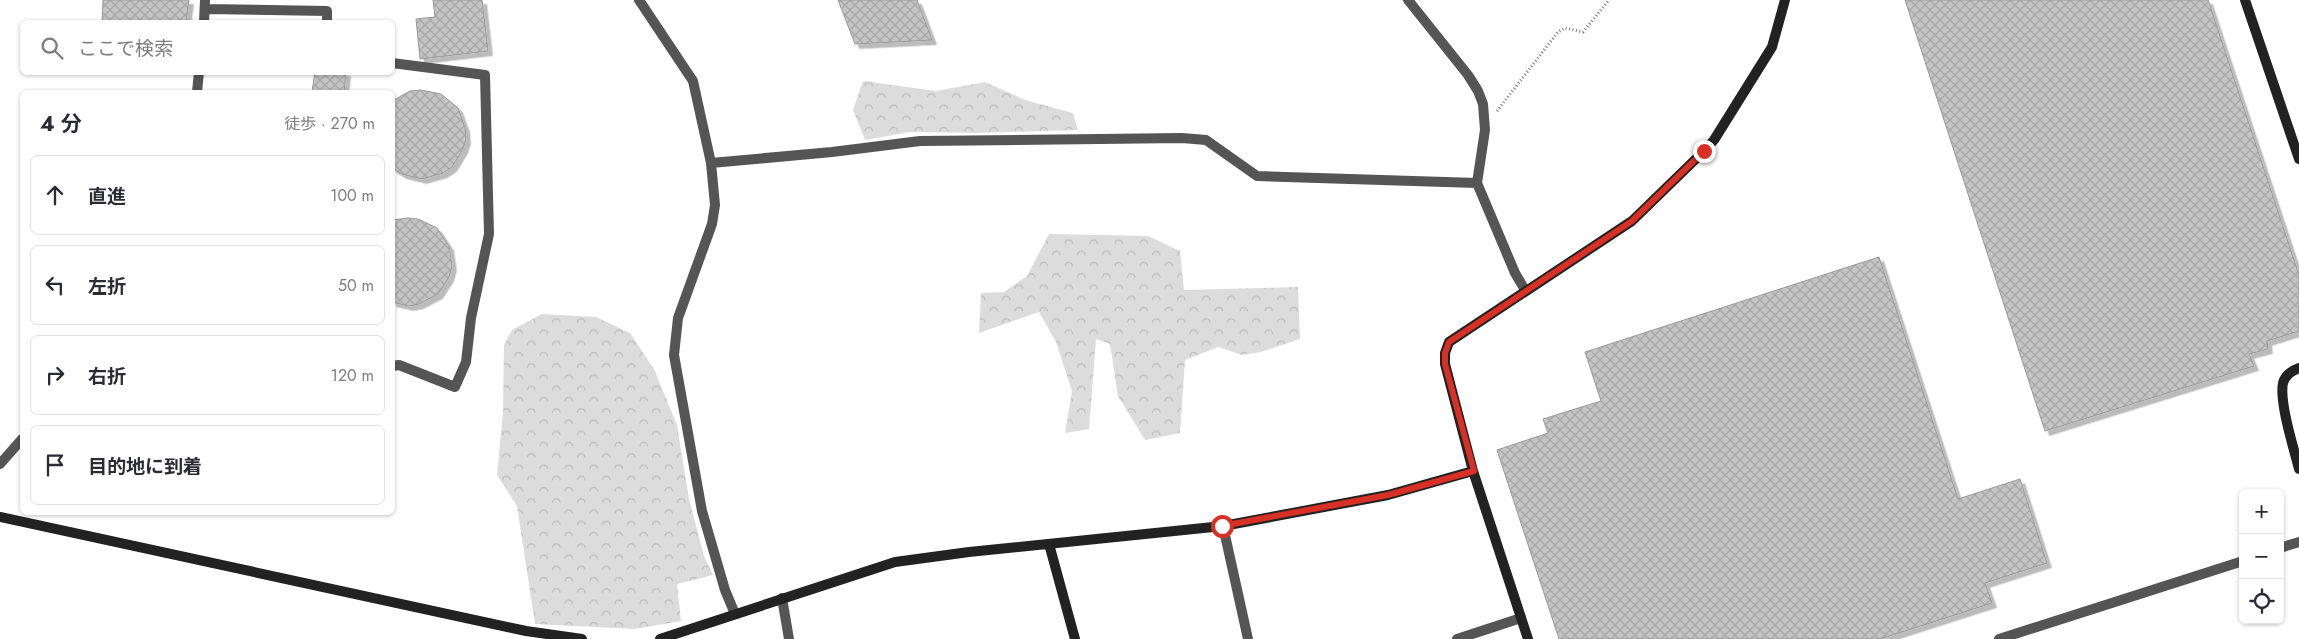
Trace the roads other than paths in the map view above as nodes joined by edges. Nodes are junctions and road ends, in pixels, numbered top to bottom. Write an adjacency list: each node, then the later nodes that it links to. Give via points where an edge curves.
1 (639, 0): 12 (street, via 693,82)
2 (1408, 0): 13 (street, via 1478,91 1484,118)
3 (1785, 0): 14 (street, via 1772,47 1714,140 1632,221)
4 (2245, 0): 11 (street)
5 (205, 5): 6 (street); 7 (street, via 327,11)
6 (204, 20)
7 (327, 20)
8 (395, 63): 15 (street, via 485,75 489,234 471,318 466,362 455,387)
9 (199, 75): 10 (street)
10 (197, 90)
11 (2299, 159)
12 (711, 163): 13 (street, via 920,141 1182,138 1206,140 1257,176); 28 (street, via 715,205 712,224 678,318 674,354 702,511)
13 (1477, 183): 14 (street)
14 (1525, 290): 20 (street, via 1449,342 1445,353 1445,364)
15 (395, 366)
16 (2299, 368): 19 (street, via 2289,372 2283,383 2283,400)
17 (20, 441): 18 (street)
18 (0, 464)
19 (2299, 469)
20 (1474, 471): 22 (street, via 1388,495); 29 (street)
21 (0, 517): 30 (street, via 526,631)
22 (1222, 526): 24 (street); 34 (street)
23 (2299, 542): 25 (street)
24 (1049, 544): 27 (street, via 895,562); 33 (street)
25 (2284, 547)
26 (2239, 561): 37 (street)
27 (782, 598): 28 (street); 32 (street)
28 (735, 614): 31 (street)
29 (1521, 618): 35 (street); 36 (street)
30 (582, 639)
31 (660, 639)
32 (789, 639)
33 (1075, 639)
34 (1248, 639)
35 (1457, 639)
36 (1528, 639)
37 (1999, 639)

